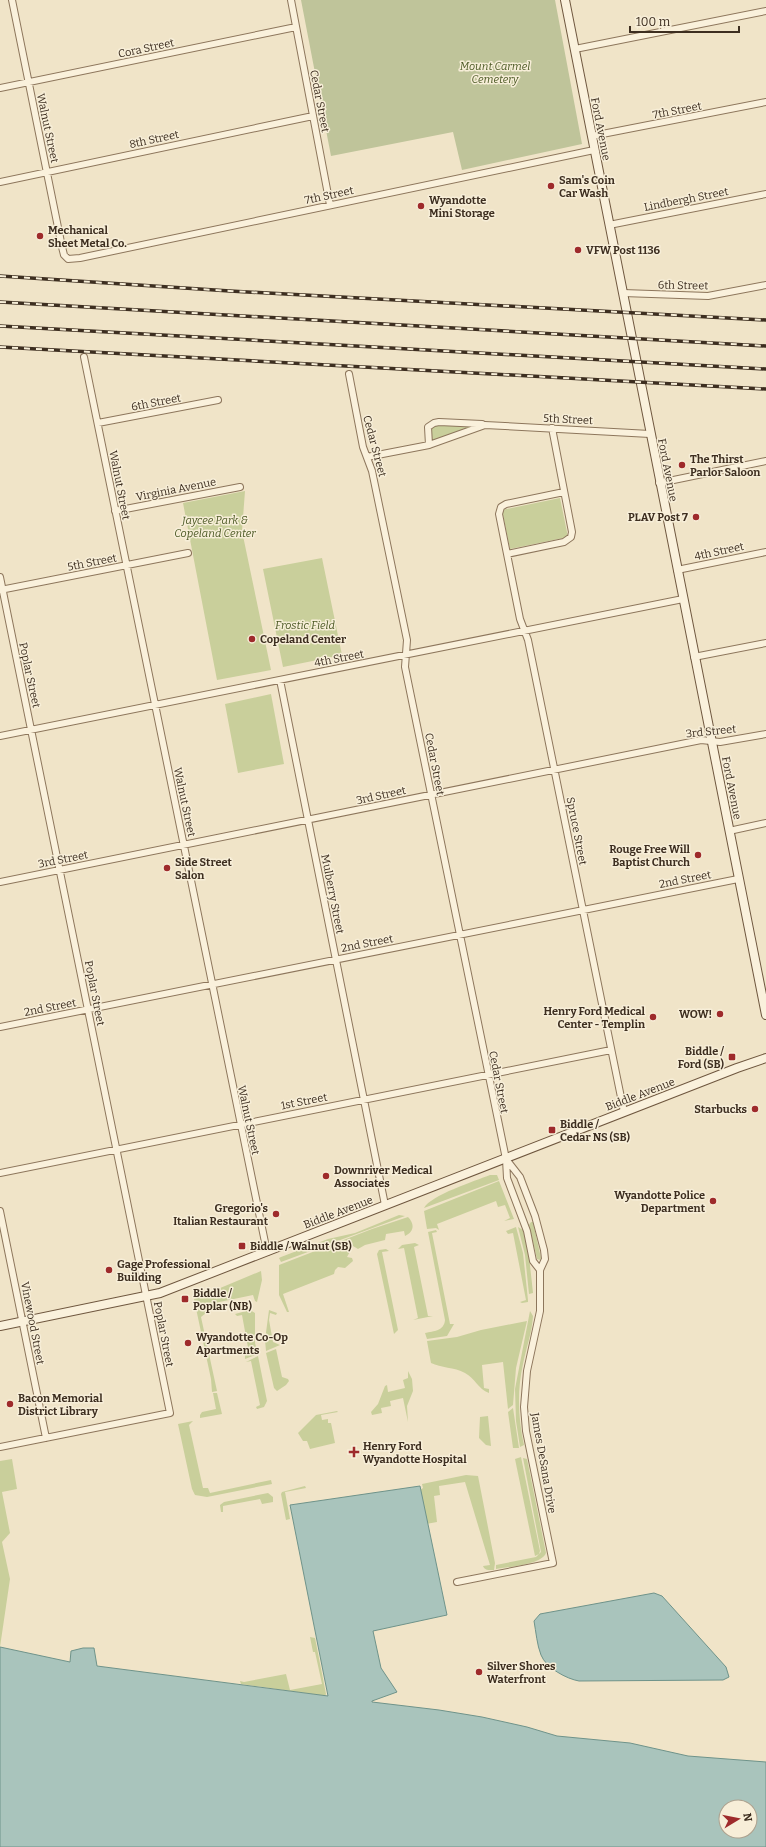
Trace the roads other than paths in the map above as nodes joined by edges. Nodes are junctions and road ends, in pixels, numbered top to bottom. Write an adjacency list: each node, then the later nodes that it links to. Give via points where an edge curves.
1 (12, 0): 7 (street, Walnut Street)
2 (291, 0): 5 (street, Cedar Street)
3 (565, 0): 6 (main road, Ford Avenue)
4 (766, 11): 6 (street)
5 (296, 26): 7 (street, Cora Street); 10 (street, Cedar Street)
6 (575, 49): 11 (main road, Ford Avenue)
7 (29, 82): 8 (street, Cora Street); 13 (street, Walnut Street)
8 (0, 88)
9 (766, 102): 11 (street, 7th Street)
10 (313, 116): 13 (street, 8th Street); 16 (street, Cedar Street)
11 (592, 136): 12 (main road, Ford Avenue)
12 (594, 150): 16 (street, 7th Street); 17 (main road, Ford Avenue)
13 (48, 172): 14 (street, 8th Street); 18 (street, Walnut Street, via 62,247)
14 (0, 182)
15 (766, 194): 17 (street, Lindbergh Street)
16 (330, 205): 18 (street, 7th Street)
17 (609, 225): 20 (main road, Ford Avenue)
18 (68, 259)
19 (766, 285): 20 (street, 6th Street, via 708,296)
20 (623, 293): 27 (main road, Ford Avenue)
21 (84, 357): 24 (street, Walnut Street)
22 (349, 374): 29 (street, Cedar Street)
23 (218, 400): 24 (street, 6th Street)
24 (98, 423): 34 (street, Walnut Street)
25 (485, 425): 26 (street, 5th Street); 28 (street, 5th Street); 28 (street, 5th Street, via 434,423 428,428)
26 (552, 428): 27 (street, 5th Street); 33 (street)
27 (650, 434): 31 (main road, Ford Avenue)
28 (429, 445): 29 (street, 5th Street)
29 (367, 457): 45 (street, Cedar Street, via 407,640)
30 (766, 461): 31 (street)
31 (659, 483): 39 (main road, Ford Avenue)
32 (240, 487): 34 (street, Virginia Avenue)
33 (564, 492): 37 (street, via 572,532 569,540); 37 (street, Spruce Street, via 501,507 499,514)
34 (115, 511): 38 (street, Walnut Street)
35 (766, 552): 39 (street, 4th Street)
36 (188, 553): 38 (street, 5th Street)
37 (507, 554): 43 (street, Spruce Street)
38 (126, 565): 41 (street, 5th Street); 48 (street, Walnut Street)
39 (677, 570): 42 (main road, Ford Avenue)
40 (0, 577): 41 (street, Poplar Street)
41 (1, 590): 49 (street, Poplar Street)
42 (682, 599): 43 (street, 4th Street); 46 (main road, Ford Avenue)
43 (524, 631): 45 (street, 4th Street); 53 (street, Spruce Street)
44 (766, 643): 46 (street)
45 (406, 654): 47 (street, 4th Street); 54 (street, Cedar Street, via 405,667)
46 (694, 658): 52 (main road, Ford Avenue)
47 (280, 680): 48 (street, 4th Street); 55 (street, Mulberry Street)
48 (155, 705): 49 (street, 4th Street); 58 (street, Walnut Street)
49 (31, 730): 51 (street, 4th Street); 59 (street, Poplar Street)
50 (766, 734): 52 (street, 3rd Street, via 720,742)
51 (0, 736)
52 (711, 741): 53 (street, 3rd Street, via 701,740); 57 (main road, Ford Avenue)
53 (555, 770): 54 (street, 3rd Street); 62 (street, Spruce Street)
54 (431, 795): 55 (street, 3rd Street); 63 (street, Cedar Street)
55 (308, 820): 58 (street, 3rd Street); 64 (street, Mulberry Street)
56 (766, 823): 57 (street)
57 (729, 831): 60 (main road, Ford Avenue)
58 (183, 845): 59 (street, 3rd Street); 65 (street, Walnut Street)
59 (60, 870): 61 (street, 3rd Street); 66 (street, Poplar Street)
60 (738, 879): 62 (street, 2nd Street); 67 (main road, Ford Avenue)
61 (0, 882)
62 (583, 910): 63 (street, 2nd Street); 69 (street, Spruce Street)
63 (459, 935): 64 (street, 2nd Street); 71 (street, Cedar Street)
64 (336, 960): 65 (street, 2nd Street); 72 (street, Mulberry Street)
65 (212, 985): 66 (street, 2nd Street); 74 (street, Walnut Street)
66 (88, 1010): 68 (street, 2nd Street); 75 (street, Poplar Street)
67 (766, 1015)
68 (0, 1027)
69 (611, 1050): 71 (street, 1st Street); 73 (street, Spruce Street)
70 (766, 1058): 73 (main road, Biddle Avenue)
71 (488, 1075): 72 (street, 1st Street); 76 (street, Cedar Street)
72 (364, 1100): 74 (street, 1st Street); 78 (street, Mulberry Street)
73 (624, 1112): 76 (main road, Biddle Avenue)
74 (240, 1124): 75 (street, 1st Street); 80 (street, Walnut Street)
75 (116, 1149): 77 (street, 1st Street); 82 (street, Poplar Street)
76 (506, 1159): 78 (main road, Biddle Avenue); 81 (street, James DeSana Drive, via 507,1178 527,1231 533,1261); 81 (street, James DeSana Drive, via 520,1177 540,1233 545,1259)
77 (0, 1173)
78 (385, 1205): 80 (main road, Biddle Avenue)
79 (0, 1211): 83 (street, Vinewood Street)
80 (266, 1252): 82 (main road, Biddle Avenue, via 160,1293)
81 (540, 1270): 87 (street, James DeSana Drive, via 540,1311 526,1371 524,1407 526,1431 553,1563)
82 (146, 1296): 83 (main road, Biddle Avenue); 85 (street, Poplar Street, via 170,1413)
83 (22, 1321): 84 (main road, Biddle Avenue); 85 (street, Vinewood Street)
84 (0, 1326)
85 (46, 1438): 86 (street)
86 (0, 1447)
87 (457, 1582)

